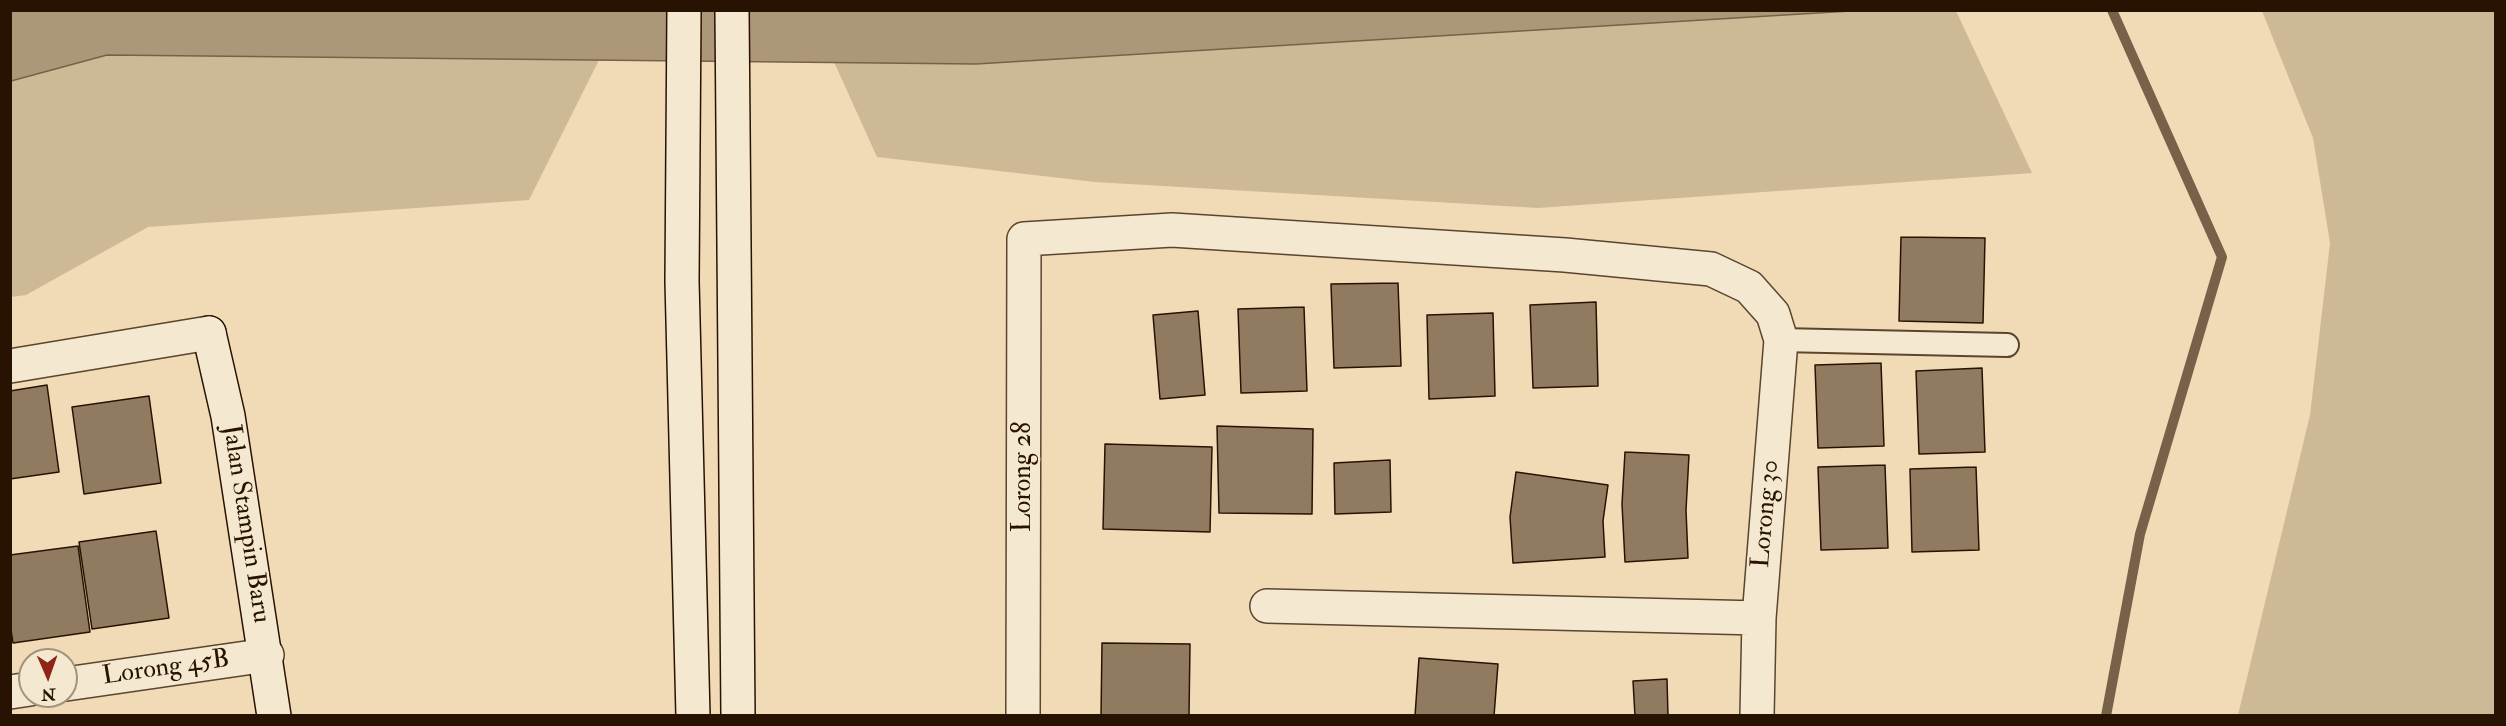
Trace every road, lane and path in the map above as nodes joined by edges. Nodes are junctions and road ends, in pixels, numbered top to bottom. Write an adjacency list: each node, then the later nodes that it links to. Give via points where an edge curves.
1 (684, 10): 11 (street, via 682,281)
2 (732, 10): 12 (street)
3 (1777, 327): 4 (lane); 7 (street, Lorong 30); 13 (street, Lorong 28, via 1749,287 1711,269 1564,255 1172,230 1024,238)
4 (2007, 345)
5 (10, 366): 8 (street, Jalan Stampin Baru, via 209,333 228,416)
6 (1267, 606): 7 (street)
7 (1759, 618): 14 (street, Lorong 30)
8 (267, 655): 9 (street, Lorong 45B); 10 (street, Jalan Stampin Baru)
9 (78, 682)
10 (274, 716)
11 (693, 716)
12 (738, 716)
13 (1023, 716)
14 (1757, 716)

